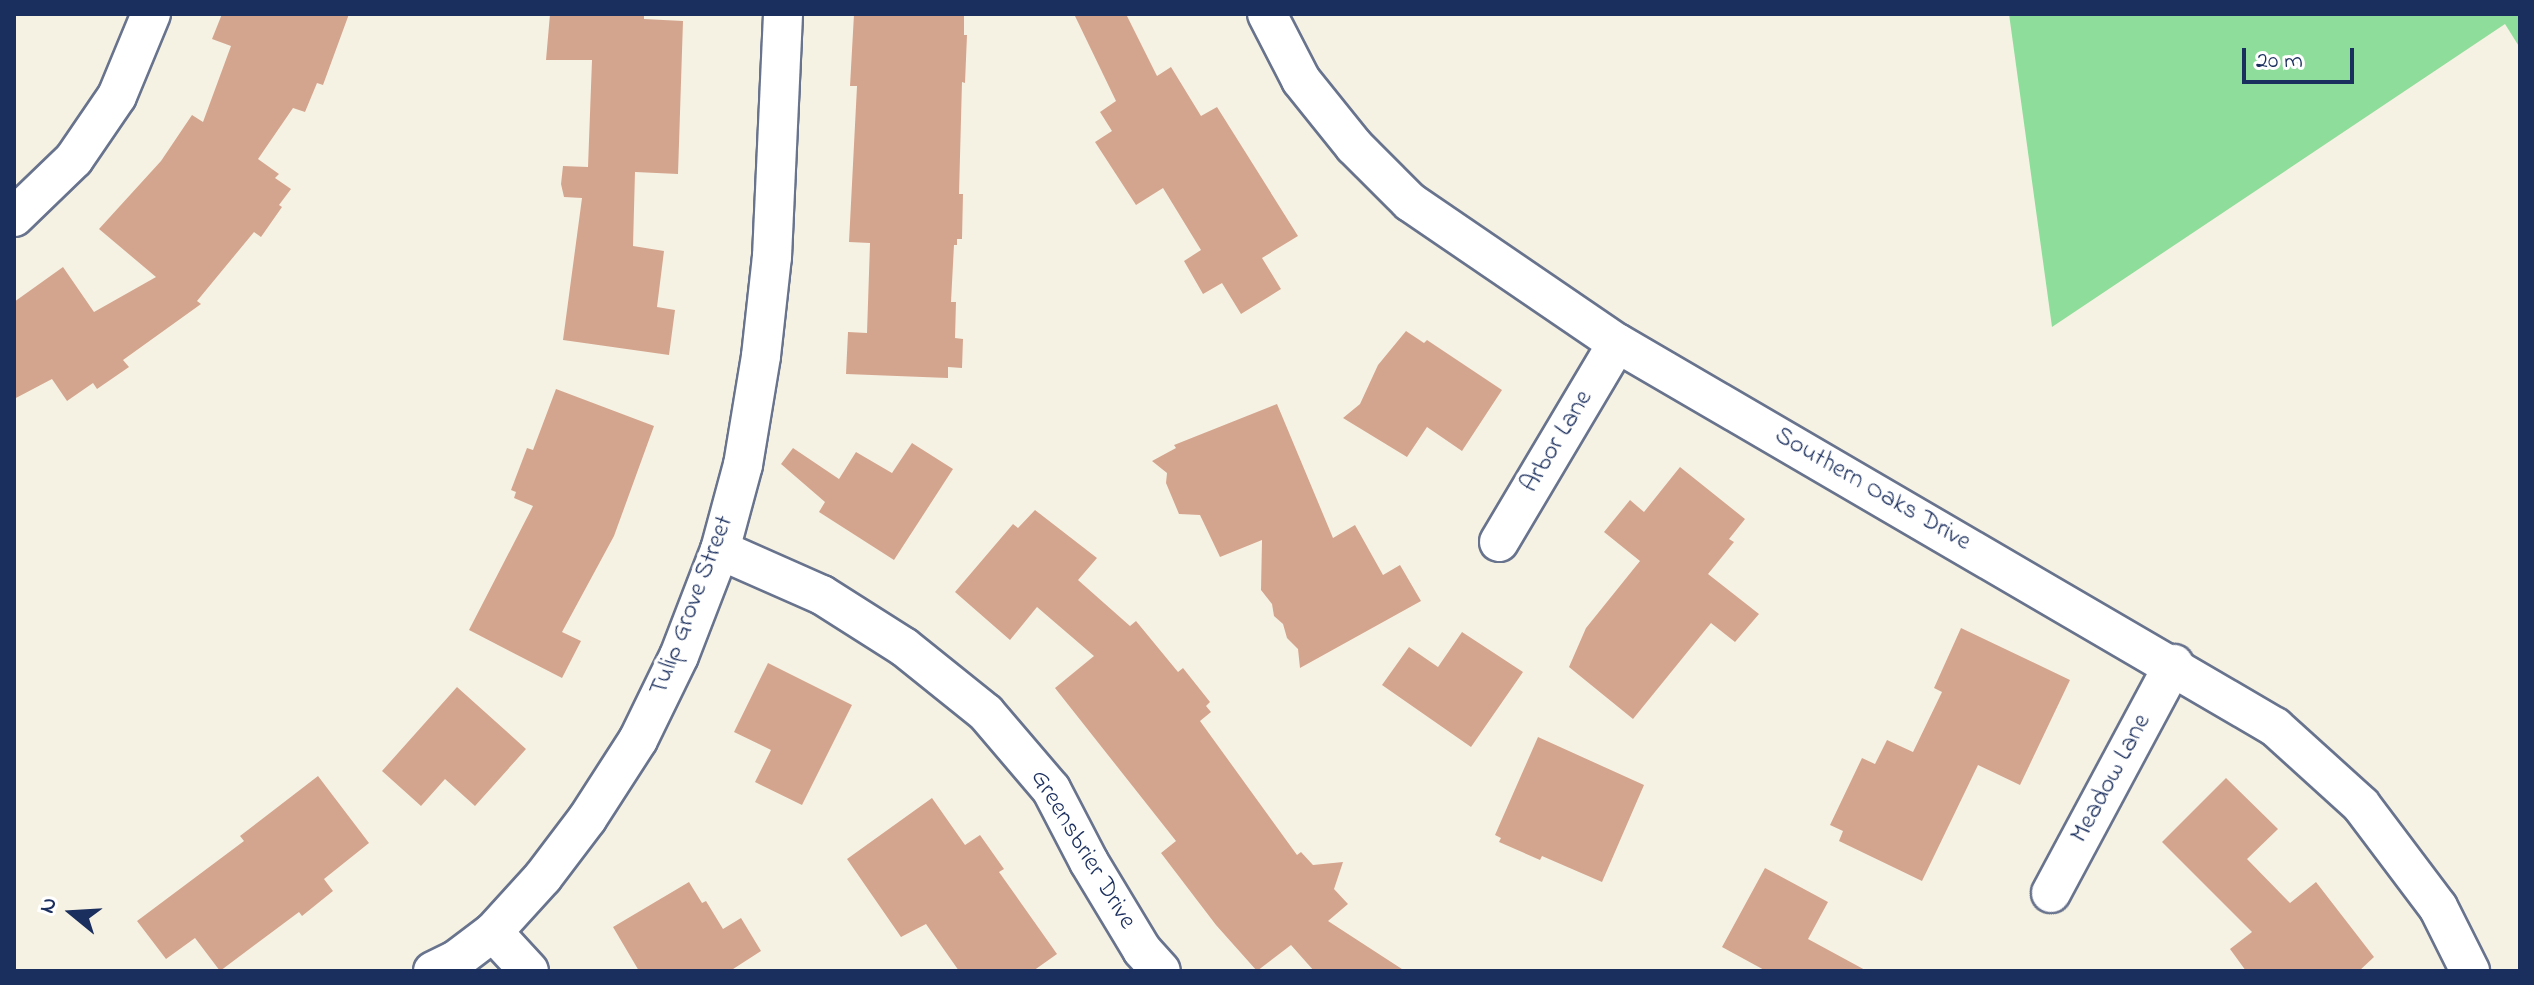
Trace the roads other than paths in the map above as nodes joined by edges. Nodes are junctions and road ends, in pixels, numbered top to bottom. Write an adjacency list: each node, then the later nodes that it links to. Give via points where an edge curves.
1 (151, 14): 4 (street, via 117,96 74,159)
2 (783, 14): 7 (street, Tulip Grove Street, via 772,257 761,356 743,465)
3 (1267, 14): 5 (street, Southern Oaks Drive, via 1301,80 1354,146 1410,202)
4 (14, 217)
5 (1617, 343): 6 (street, Arbor Lane); 8 (street, Southern Oaks Drive)
6 (1499, 542)
7 (720, 550): 10 (street, Tulip Grove Street, via 679,656 638,740 587,819); 13 (street, Greensbrier Drive, via 822,595 904,647 986,713 1051,789 1142,950)
8 (2174, 664): 9 (street, Meadow Lane); 14 (street, Southern Oaks Drive, via 2275,727 2361,805 2438,907)
9 (2051, 893)
10 (493, 932): 11 (street, Tulip Grove Street); 12 (street)
11 (433, 971)
12 (529, 971)
13 (1161, 971)
14 (2470, 971)

